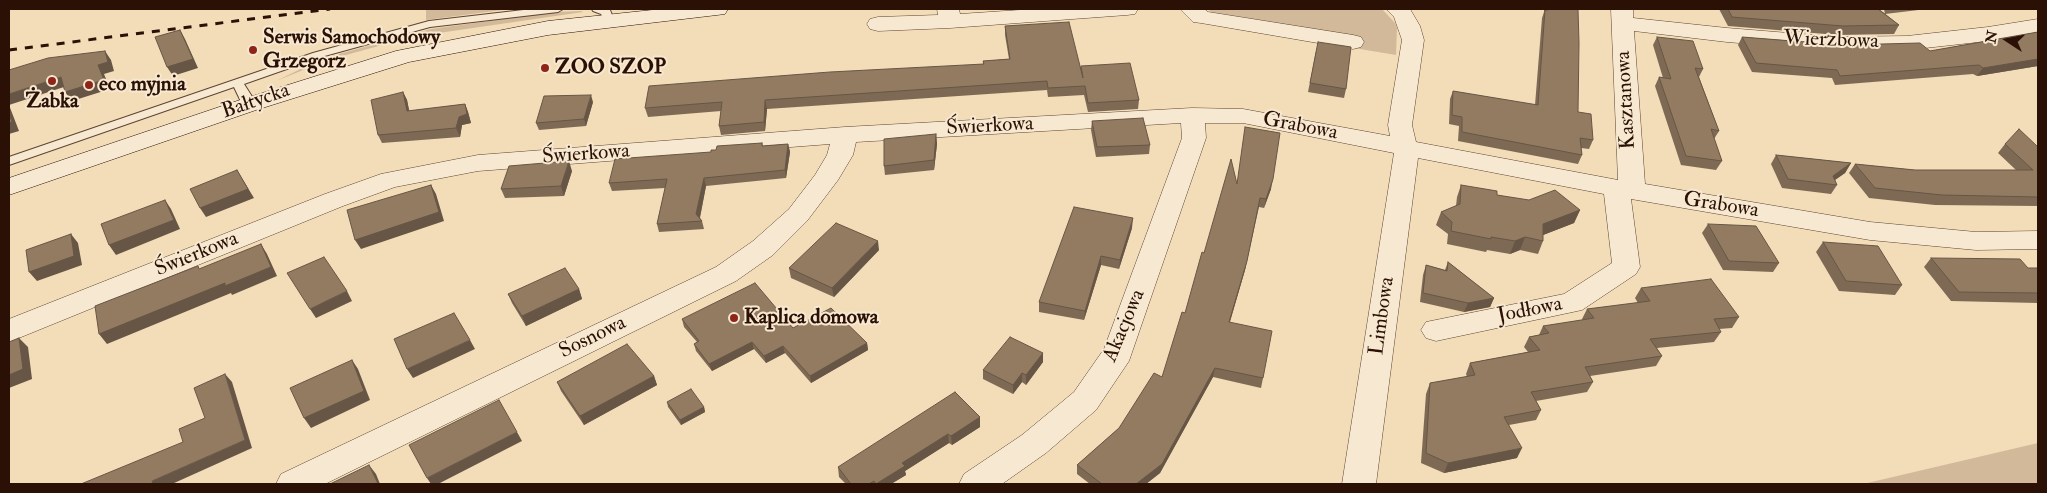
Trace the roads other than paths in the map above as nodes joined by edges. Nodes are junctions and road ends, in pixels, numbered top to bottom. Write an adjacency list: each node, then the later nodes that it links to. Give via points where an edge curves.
1 (558, 9): 12 (lane, via 429,24 317,55)
2 (717, 9): 6 (street, Bałtycka)
3 (1127, 9): 7 (street)
4 (1191, 9): 11 (street, via 1201,17)
5 (1397, 9): 16 (street, via 1406,20 1412,40 1400,125)
6 (603, 14): 13 (street, Bałtycka, via 404,56)
7 (949, 15): 9 (street)
8 (1623, 16): 10 (street, Wierzbowa, via 1727,35 1838,44 1907,43); 19 (street, Kasztanowa)
9 (878, 24)
10 (2038, 25)
11 (1353, 42)
12 (237, 82): 13 (lane); 17 (lane)
13 (248, 105): 18 (street, Bałtycka)
14 (1192, 116): 15 (street, Świerkowa); 16 (street, Grabowa, via 1244,116); 24 (street, Akacjowa, via 1194,138 1118,353 1085,401 1034,444)
15 (845, 136): 22 (street, Świerkowa, via 478,162 390,180); 23 (street, Sosnowa, via 840,155 798,216 763,248 726,274)
16 (1407, 148): 19 (street, Grabowa); 25 (street, Limbowa)
17 (9, 161)
18 (9, 187)
19 (1624, 189): 20 (street, Grabowa, via 1870,231 1976,241); 21 (street, Jodłowa, via 1626,267 1572,303)
20 (2038, 240)
21 (1436, 330)
22 (9, 331)
23 (293, 484)
24 (976, 484)
25 (1358, 484)

